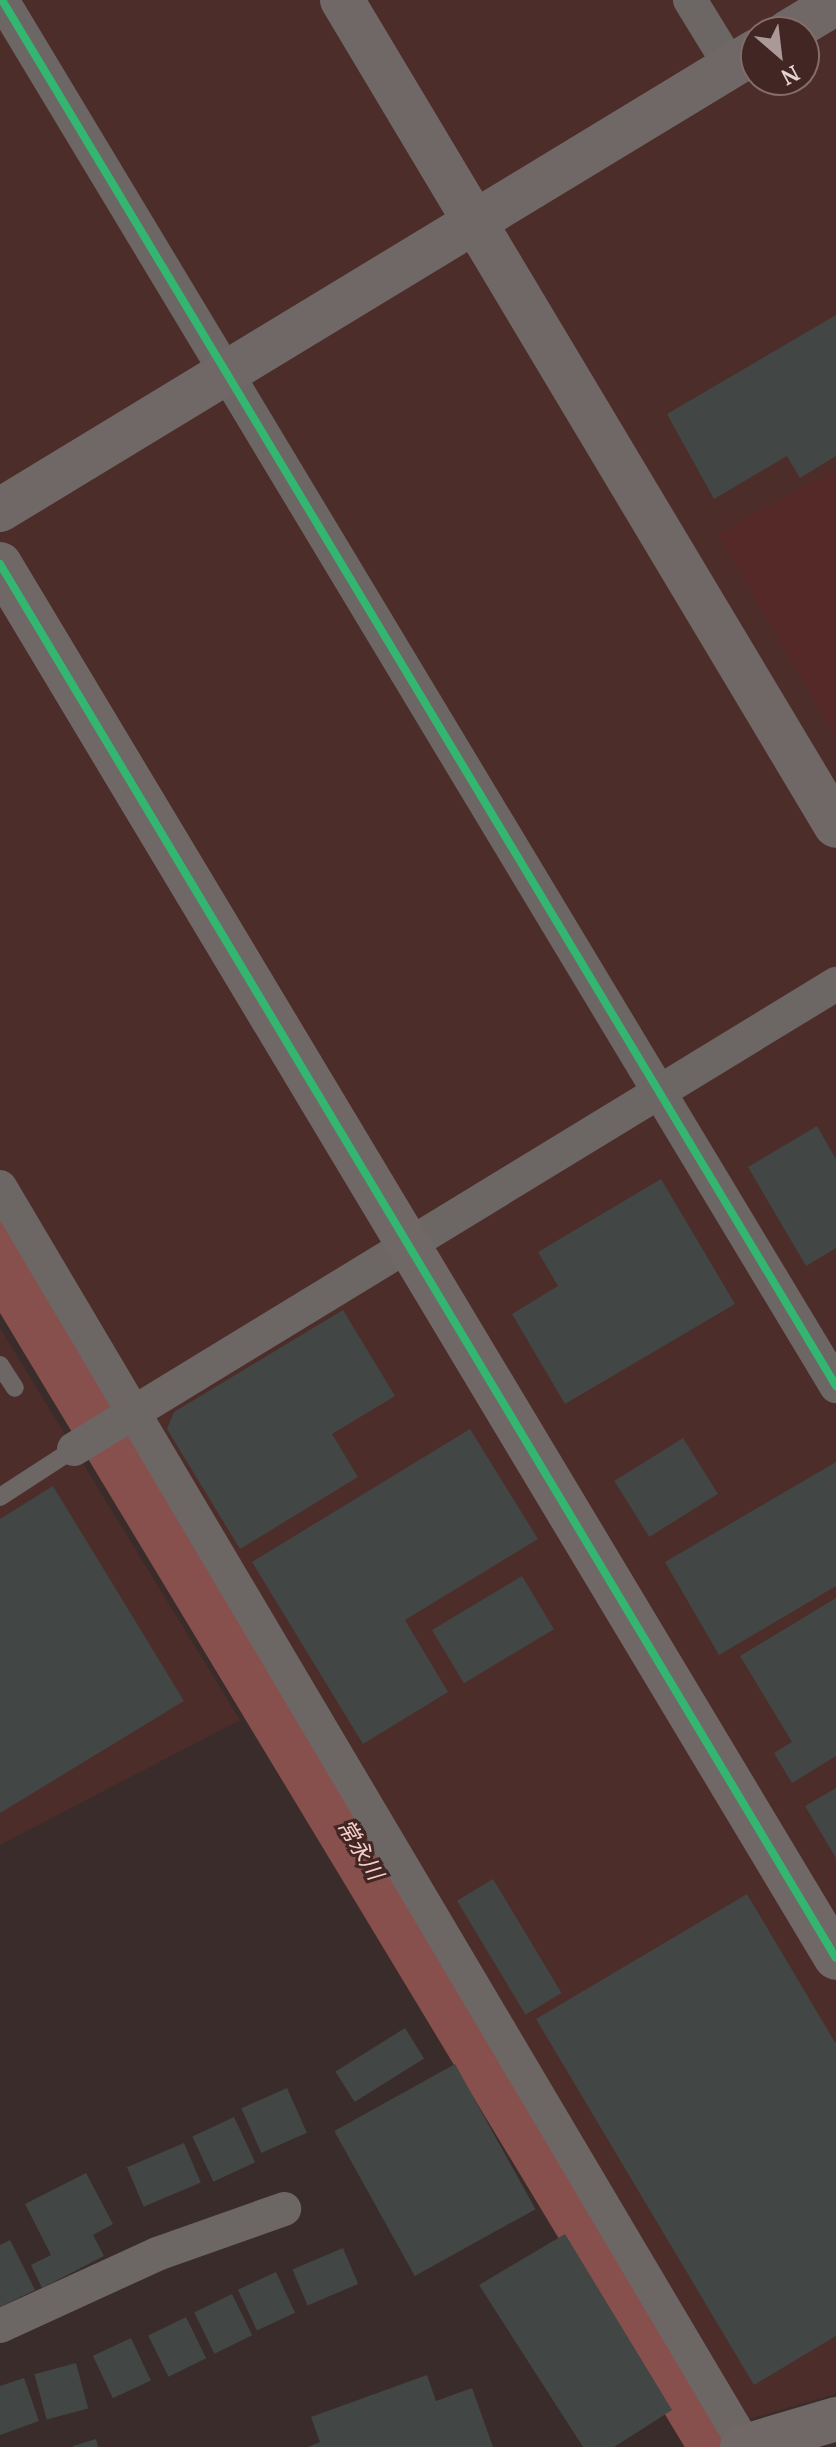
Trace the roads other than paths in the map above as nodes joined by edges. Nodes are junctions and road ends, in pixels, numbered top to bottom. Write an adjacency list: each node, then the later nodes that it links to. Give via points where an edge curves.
1 (2, 0): 9 (street)
2 (342, 0): 8 (street)
3 (690, 0): 6 (street)
4 (836, 3): 5 (street)
5 (814, 16)
6 (740, 56)
7 (740, 61): 8 (street)
8 (475, 222): 9 (street); 12 (street)
9 (229, 371): 10 (street); 14 (street)
10 (0, 510)
11 (0, 564): 16 (street)
12 (836, 826)
13 (836, 984): 14 (street)
14 (660, 1090): 16 (street); 18 (street)
15 (0, 1187): 20 (street)
16 (406, 1243): 20 (street); 23 (street)
17 (0, 1365): 19 (lane)
18 (836, 1386)
19 (15, 1388)
20 (135, 1407): 21 (street); 27 (street)
21 (74, 1449): 22 (lane)
22 (0, 1497)
23 (836, 1958)
24 (284, 2209): 25 (street, via 157,2254)
25 (0, 2326)
26 (836, 2419): 27 (street)
27 (745, 2447)

